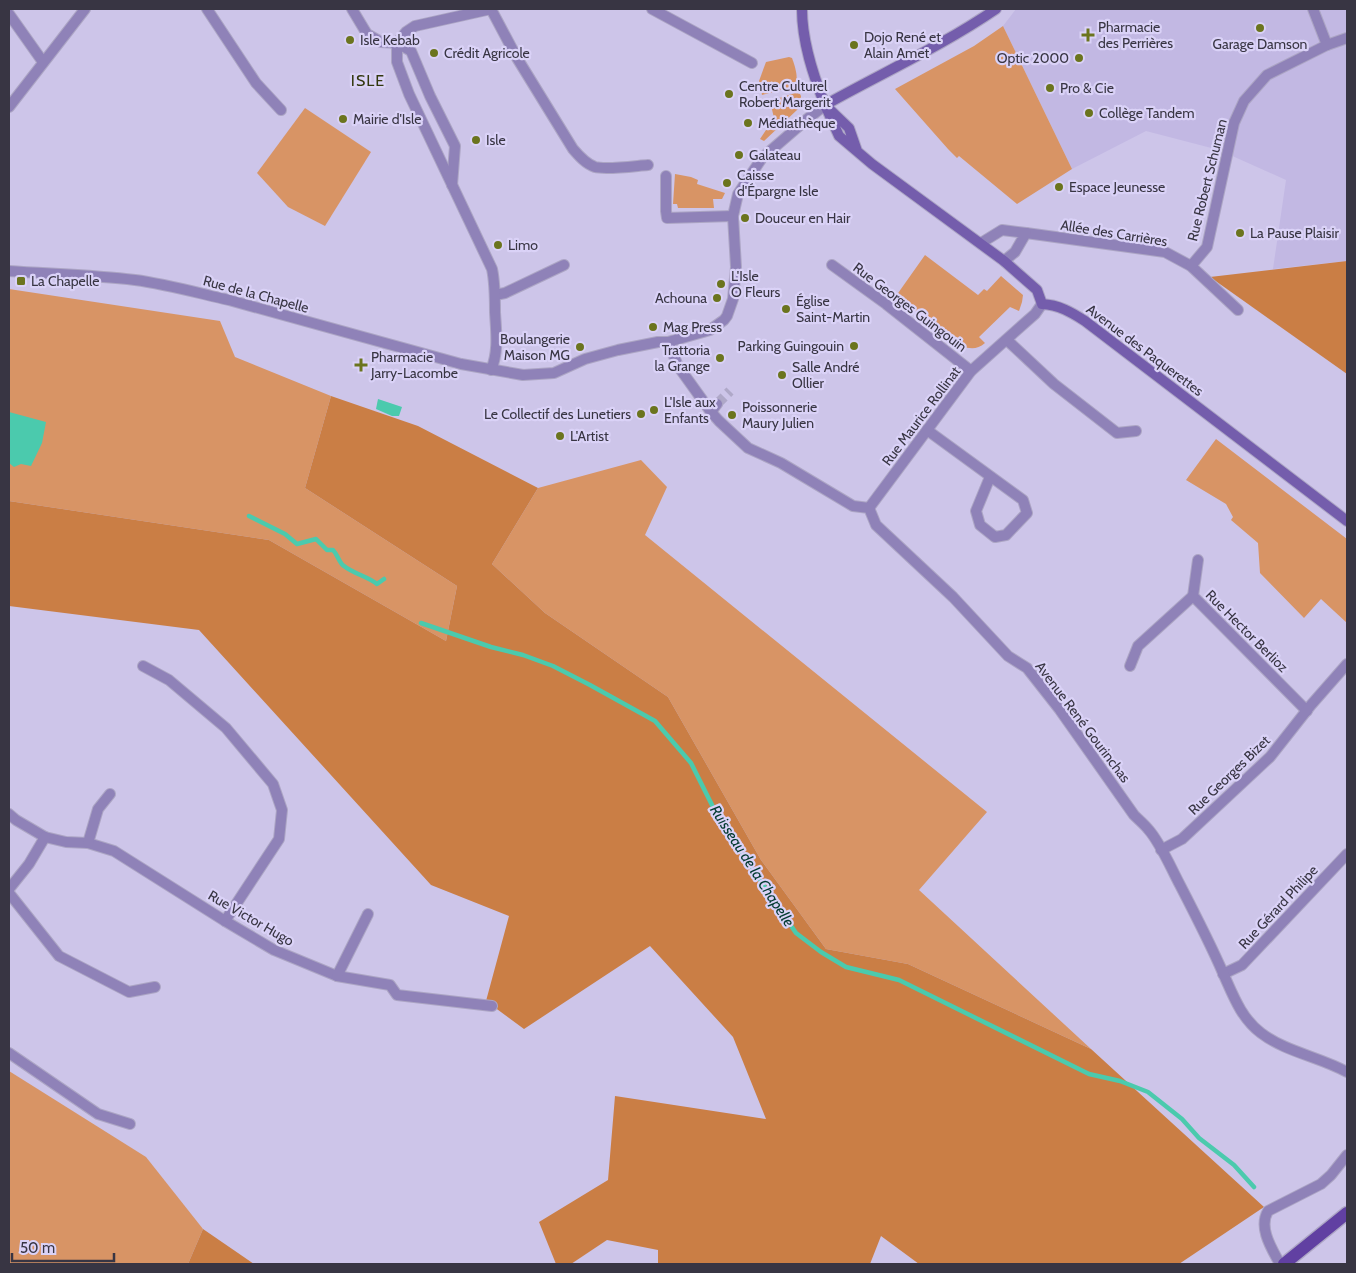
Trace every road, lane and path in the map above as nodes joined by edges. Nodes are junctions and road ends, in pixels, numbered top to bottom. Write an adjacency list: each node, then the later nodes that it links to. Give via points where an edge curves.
1 (85, 9): 13 (street)
2 (207, 9): 17 (street, via 256,83)
3 (352, 9): 11 (street, via 367,34 382,42)
4 (491, 9): 11 (street, via 415,26); 18 (street, via 517,58 573,149 585,162 603,168)
5 (652, 9): 14 (street)
6 (802, 9): 15 (main road, via 805,41)
7 (996, 9): 15 (main road, via 934,48)
8 (1313, 9): 12 (street)
9 (9, 14): 13 (street)
10 (1347, 38): 12 (street, Rue Robert Schuman)
11 (397, 43): 20 (street, via 396,62); 20 (street, via 411,51 455,146)
12 (1327, 45): 27 (street, Rue Robert Schuman, via 1267,75 1244,101 1234,123 1207,247)
13 (43, 62): 16 (street)
14 (752, 63)
15 (825, 105): 21 (street, via 762,158 738,194); 23 (main road, via 850,128 857,151)
16 (9, 107)
17 (281, 110)
18 (648, 165)
19 (666, 176): 21 (street, via 667,218)
20 (452, 186): 29 (street, via 492,269)
21 (733, 216): 33 (street, Rue de la Chapelle, via 736,268 733,299 727,316 710,330)
22 (1026, 233): 23 (street, Allée des Carrières, via 1002,230); 24 (street, via 1015,252); 27 (street, Allée des Carrières, via 1165,252)
23 (981, 243): 24 (main road)
24 (1004, 261): 30 (main road, via 1036,290)
25 (564, 264): 29 (street)
26 (832, 265): 35 (street, Rue Georges Guingouin)
27 (1191, 266): 31 (street, Allée des Carrières)
28 (9, 272): 34 (street, Rue de la Chapelle, via 137,280)
29 (495, 295): 34 (street, via 496,352)
30 (1042, 304): 32 (street, Rue Maurice Rollinat); 40 (main road, Avenue des Paquerettes, via 1067,309 1085,320)
31 (1238, 310)
32 (1007, 340): 35 (street, Rue Maurice Rollinat); 37 (street, via 1054,384 1117,433)
33 (668, 342): 34 (street, Rue de la Chapelle, via 618,350 554,373 523,375); 39 (street, via 678,366 714,408 719,421 748,448 854,506)
34 (491, 370)
35 (971, 371): 36 (street, Rue Maurice Rollinat)
36 (927, 430): 38 (street); 39 (street, Rue Maurice Rollinat)
37 (1136, 431)
38 (990, 477): 38 (street, via 1023,500 1027,513 1006,535 995,537 980,525 976,511)
39 (870, 508): 51 (street, Avenue René Gourinchas, via 876,525 953,597 1008,656 1027,668)
40 (1347, 521)
41 (1198, 560): 42 (street, Rue Hector Berlioz)
42 (1193, 596): 45 (street, via 1138,646); 46 (street, Rue Hector Berlioz)
43 (1347, 664): 46 (street, Rue Georges Bizet)
44 (143, 666): 56 (street, via 169,680 226,728 272,784 282,810 279,839)
45 (1130, 666)
46 (1307, 711): 51 (street, Rue Georges Bizet, via 1270,756 1182,839)
47 (110, 794): 50 (street, via 98,809)
48 (9, 814): 49 (street, Rue Victor Hugo)
49 (45, 837): 50 (street, Rue Victor Hugo); 53 (street)
50 (88, 843): 56 (street, Rue Victor Hugo, via 114,851)
51 (1161, 850): 57 (street, Avenue René Gourinchas)
52 (1347, 854): 57 (street, Rue Gérard Philipe, via 1242,964)
53 (9, 889)
54 (9, 894): 59 (street, via 59,956 129,992)
55 (368, 914): 58 (street)
56 (225, 921): 58 (street, Rue Victor Hugo, via 274,950)
57 (1223, 974): 62 (street, Avenue René Gourinchas, via 1236,1004 1260,1033)
58 (336, 976): 60 (street, Rue Victor Hugo, via 390,985 397,995)
59 (155, 987)
60 (492, 1006)
61 (9, 1053): 63 (street, via 98,1114)
62 (1347, 1072)
63 (130, 1124)
64 (1347, 1155): 66 (street, via 1322,1184 1268,1211 1264,1228)
65 (1347, 1213): 66 (main road)
66 (1282, 1264)

